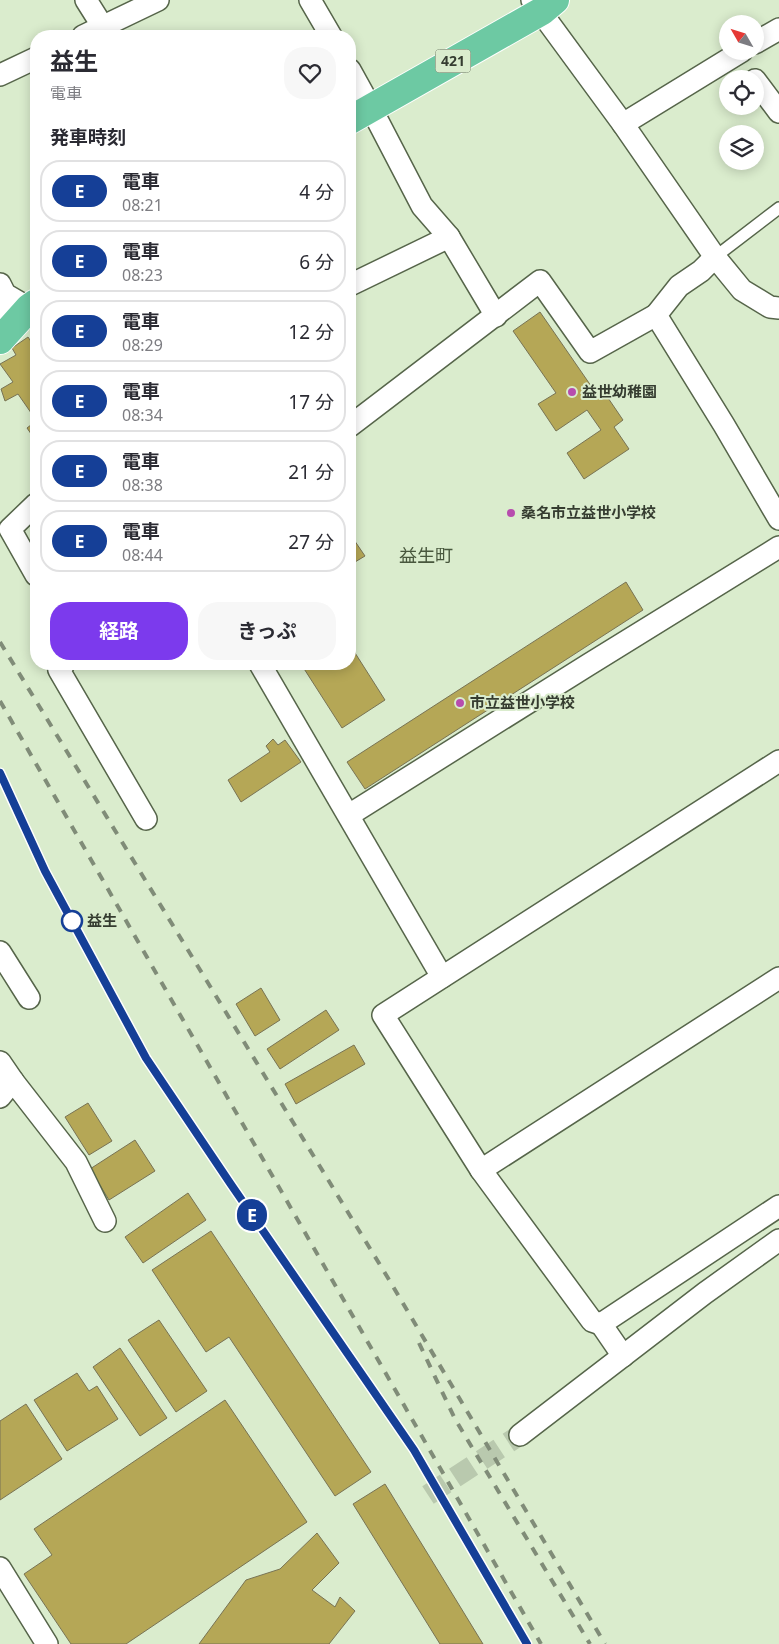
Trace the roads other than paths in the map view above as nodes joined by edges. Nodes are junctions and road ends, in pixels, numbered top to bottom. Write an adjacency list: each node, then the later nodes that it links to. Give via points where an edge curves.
1 (86, 0): 5 (street)
2 (158, 0): 5 (street)
3 (310, 0): 8 (street)
4 (543, 4): 16 (highway, 421); 17 (street)
5 (103, 27): 7 (street)
6 (779, 29): 9 (street)
7 (96, 30)
8 (328, 30)
9 (764, 38)
10 (727, 60): 17 (street)
11 (30, 61): 12 (street)
12 (0, 75)
13 (764, 91): 15 (street)
14 (356, 94): 16 (street)
15 (779, 112)
16 (361, 114): 19 (street, via 422,206)
17 (622, 124): 20 (street)
18 (779, 208): 20 (lane)
19 (449, 237): 21 (street); 26 (street)
20 (715, 257): 23 (street, via 742,290 770,308); 25 (street, via 679,286)
21 (356, 282)
22 (0, 284): 24 (street)
23 (779, 308)
24 (24, 312): 27 (highway)
25 (656, 315): 26 (street, via 590,352 540,281); 30 (street)
26 (496, 316): 28 (street)
27 (0, 340)
28 (356, 421)
29 (30, 508): 31 (street)
30 (779, 519)
31 (5, 527): 33 (street)
32 (779, 547): 37 (street)
33 (30, 565)
34 (59, 670): 38 (street)
35 (264, 670): 37 (street)
36 (779, 761): 40 (street)
37 (349, 815): 40 (street)
38 (146, 820)
39 (0, 952): 42 (street)
40 (442, 977): 45 (street, via 383,1014)
41 (779, 978): 45 (street)
42 (29, 998)
43 (0, 1062): 44 (street)
44 (6, 1089): 47 (street, via 76,1162)
45 (481, 1170): 49 (street, via 592,1322)
46 (779, 1206): 49 (street)
47 (105, 1221)
48 (779, 1240): 50 (street)
49 (601, 1324): 50 (street)
50 (623, 1356): 51 (street)
51 (520, 1434)
52 (0, 1568): 53 (street)
53 (47, 1644)

